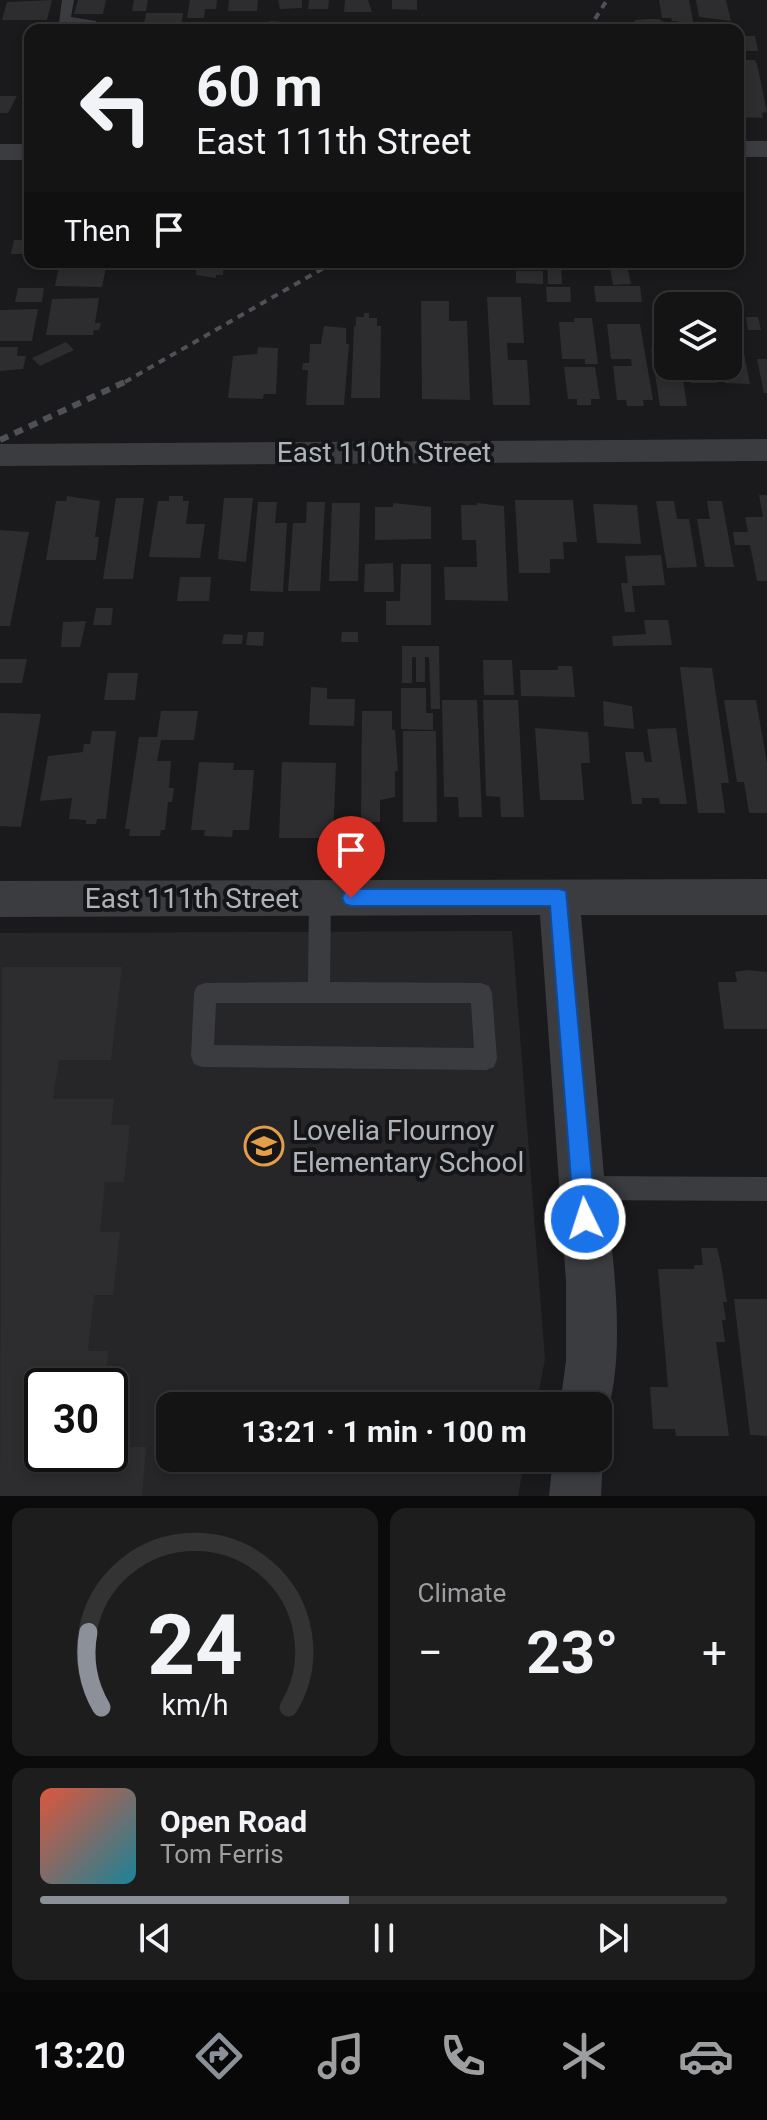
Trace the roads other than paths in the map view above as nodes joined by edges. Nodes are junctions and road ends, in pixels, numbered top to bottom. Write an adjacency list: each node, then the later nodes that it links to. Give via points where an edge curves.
1 (68, 0): 2 (lane, via 64,20)
2 (91, 24)
3 (744, 149): 4 (street)
4 (767, 149)
5 (0, 152): 6 (street)
6 (24, 152)
7 (767, 450): 8 (street, East 110th Street)
8 (0, 455)
9 (559, 897): 10 (street, East 111th Street); 11 (street, East 111th Street); 14 (street)
10 (767, 897)
11 (320, 898): 12 (street, East 111th Street); 13 (lane)
12 (0, 899)
13 (319, 992): 13 (lane, via 205,993 202,1056 486,1059 481,993)
14 (583, 1188): 15 (lane); 16 (street, via 590,1281)
15 (767, 1189)
16 (587, 1392)
17 (577, 1472): 18 (street)
18 (575, 1496)

